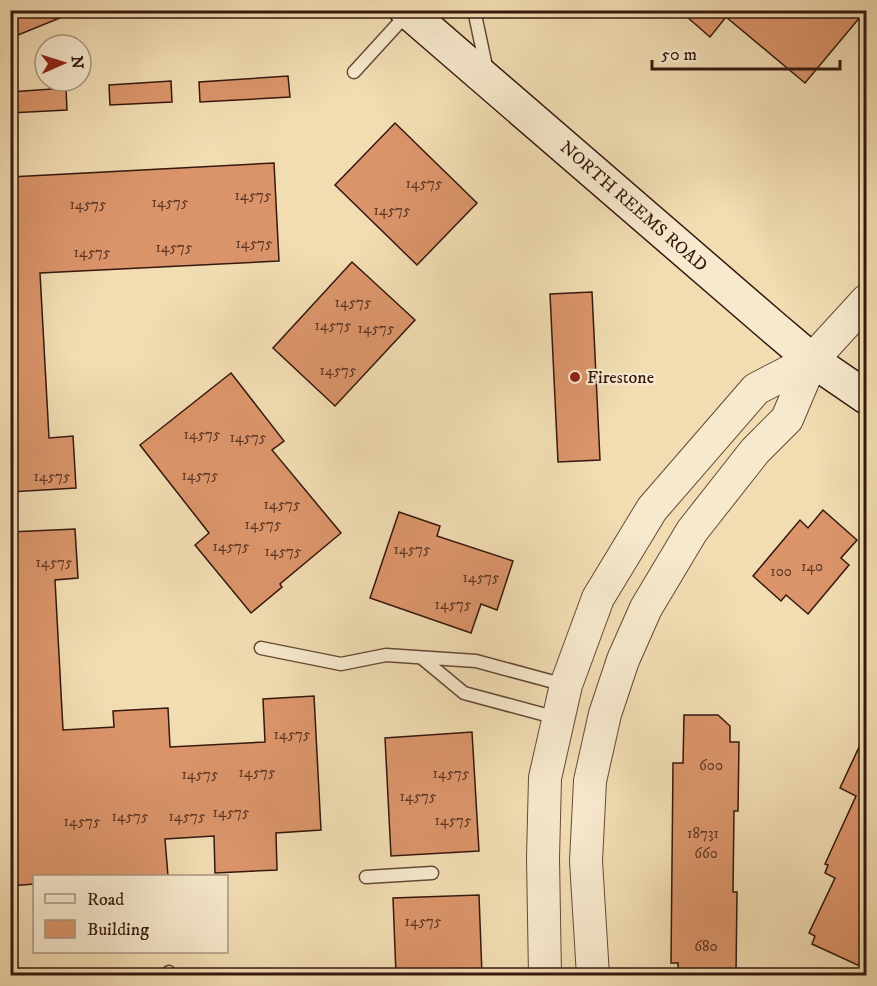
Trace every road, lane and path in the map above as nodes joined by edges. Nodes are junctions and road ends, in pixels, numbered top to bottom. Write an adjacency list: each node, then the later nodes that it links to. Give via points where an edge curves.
1 (474, 10): 4 (lane)
2 (407, 12): 3 (lane); 4 (main road, NORTH REEMS ROAD)
3 (354, 72)
4 (489, 81): 6 (main road, NORTH REEMS ROAD)
5 (867, 301): 6 (street)
6 (812, 360): 7 (main road, NORTH REEMS ROAD); 10 (street, via 756,389 652,509 598,598); 15 (street, via 787,419 755,451 692,531 646,608 623,660 605,714 590,781 586,861)
7 (867, 397)
8 (261, 648): 9 (lane, via 341,664 386,656)
9 (423, 659): 10 (lane, via 476,661); 11 (lane, via 464,693)
10 (566, 685): 11 (street)
11 (557, 718): 14 (street, via 545,778)
12 (432, 873): 13 (lane)
13 (366, 877)
14 (544, 975)
15 (593, 975)

